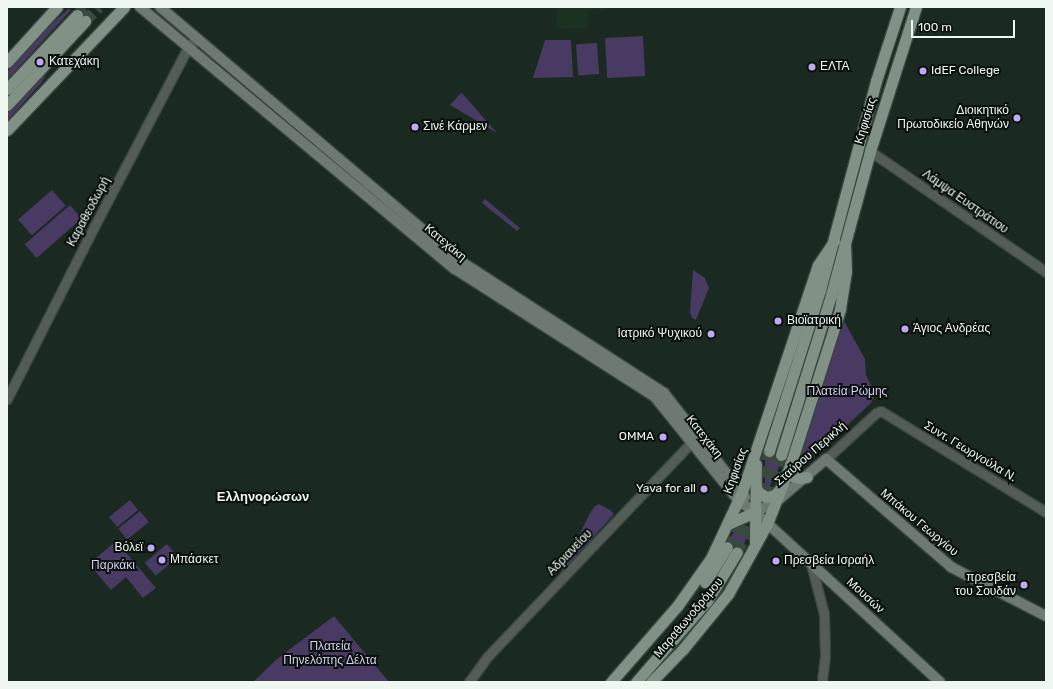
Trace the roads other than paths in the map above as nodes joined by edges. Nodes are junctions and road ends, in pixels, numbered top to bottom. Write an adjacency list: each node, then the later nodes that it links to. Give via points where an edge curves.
1 (57, 7): 11 (main road)
2 (113, 7): 8 (main road)
3 (124, 7): 8 (main road)
4 (140, 7): 10 (main road, Κατεχάκη)
5 (160, 7): 9 (main road, Κατεχάκη)
6 (900, 7): 16 (main road, Κηφισίας, via 876,81)
7 (916, 7): 15 (main road, Κηφισίας)
8 (106, 24): 14 (main road)
9 (197, 38): 10 (street, Καραθεοδωρή); 30 (main road, Κατεχάκη, via 460,261 664,393)
10 (188, 47): 19 (street, Καραθεοδωρή); 21 (main road, Κατεχάκη, via 455,269 655,397)
11 (7, 62)
12 (7, 89): 13 (main road, via 81,18)
13 (7, 105)
14 (7, 130)
15 (870, 151): 17 (main road, Κηφισίας); 18 (street, Λάμψα Ευστράτιου)
16 (834, 242): 22 (main road, Κηφισίας, via 818,265); 23 (main road, Κηφισίας)
17 (845, 244): 24 (main road, Κηφισίας); 26 (main road, Κηφισίας, via 846,272 842,298)
18 (1046, 272)
19 (7, 398)
20 (881, 411): 25 (street, Σταύρου Περικλή); 33 (street, Συντ. Γεωργούλα Ν.)
21 (692, 442): 30 (main road, Κατεχάκη); 39 (street, Αδριανείου, via 488,656)
22 (758, 448): 28 (main road); 30 (main road, Κηφισίας)
23 (769, 451)
24 (781, 454)
25 (826, 459): 27 (main road, Σταύρου Περικλή); 38 (main road, Μπάκου Γεωργίου, via 947,564)
26 (790, 463): 27 (main road, via 793,476); 29 (main road, Κηφισίας)
27 (806, 476): 31 (main road, Σταύρου Περικλή)
28 (755, 484): 29 (main road, via 758,492 766,497 775,495); 32 (main road)
29 (781, 488): 31 (main road, Κηφισίας)
30 (741, 497): 32 (main road, Κατεχάκη); 34 (main road, Κηφισίας)
31 (776, 502): 32 (main road, Σταύρου Περικλή); 35 (main road, Κηφισίας)
32 (755, 512): 34 (main road); 35 (main road, Μουσών); 36 (main road, via 757,528)
33 (1046, 512)
34 (728, 524): 40 (main road, Κηφισίας, via 692,588)
35 (767, 524): 36 (main road, Κηφισίας); 37 (main road, Μουσών)
36 (754, 547): 43 (main road, Μαραθωνοδρόμου, via 728,594)
37 (811, 564): 44 (street, via 824,614 825,656); 45 (main road, Μουσών)
38 (1046, 616)
39 (469, 682)
40 (611, 682)
41 (620, 682): 42 (main road, via 685,608 732,549 707,601)
42 (636, 682)
43 (652, 682)
44 (822, 682)
45 (940, 682)

